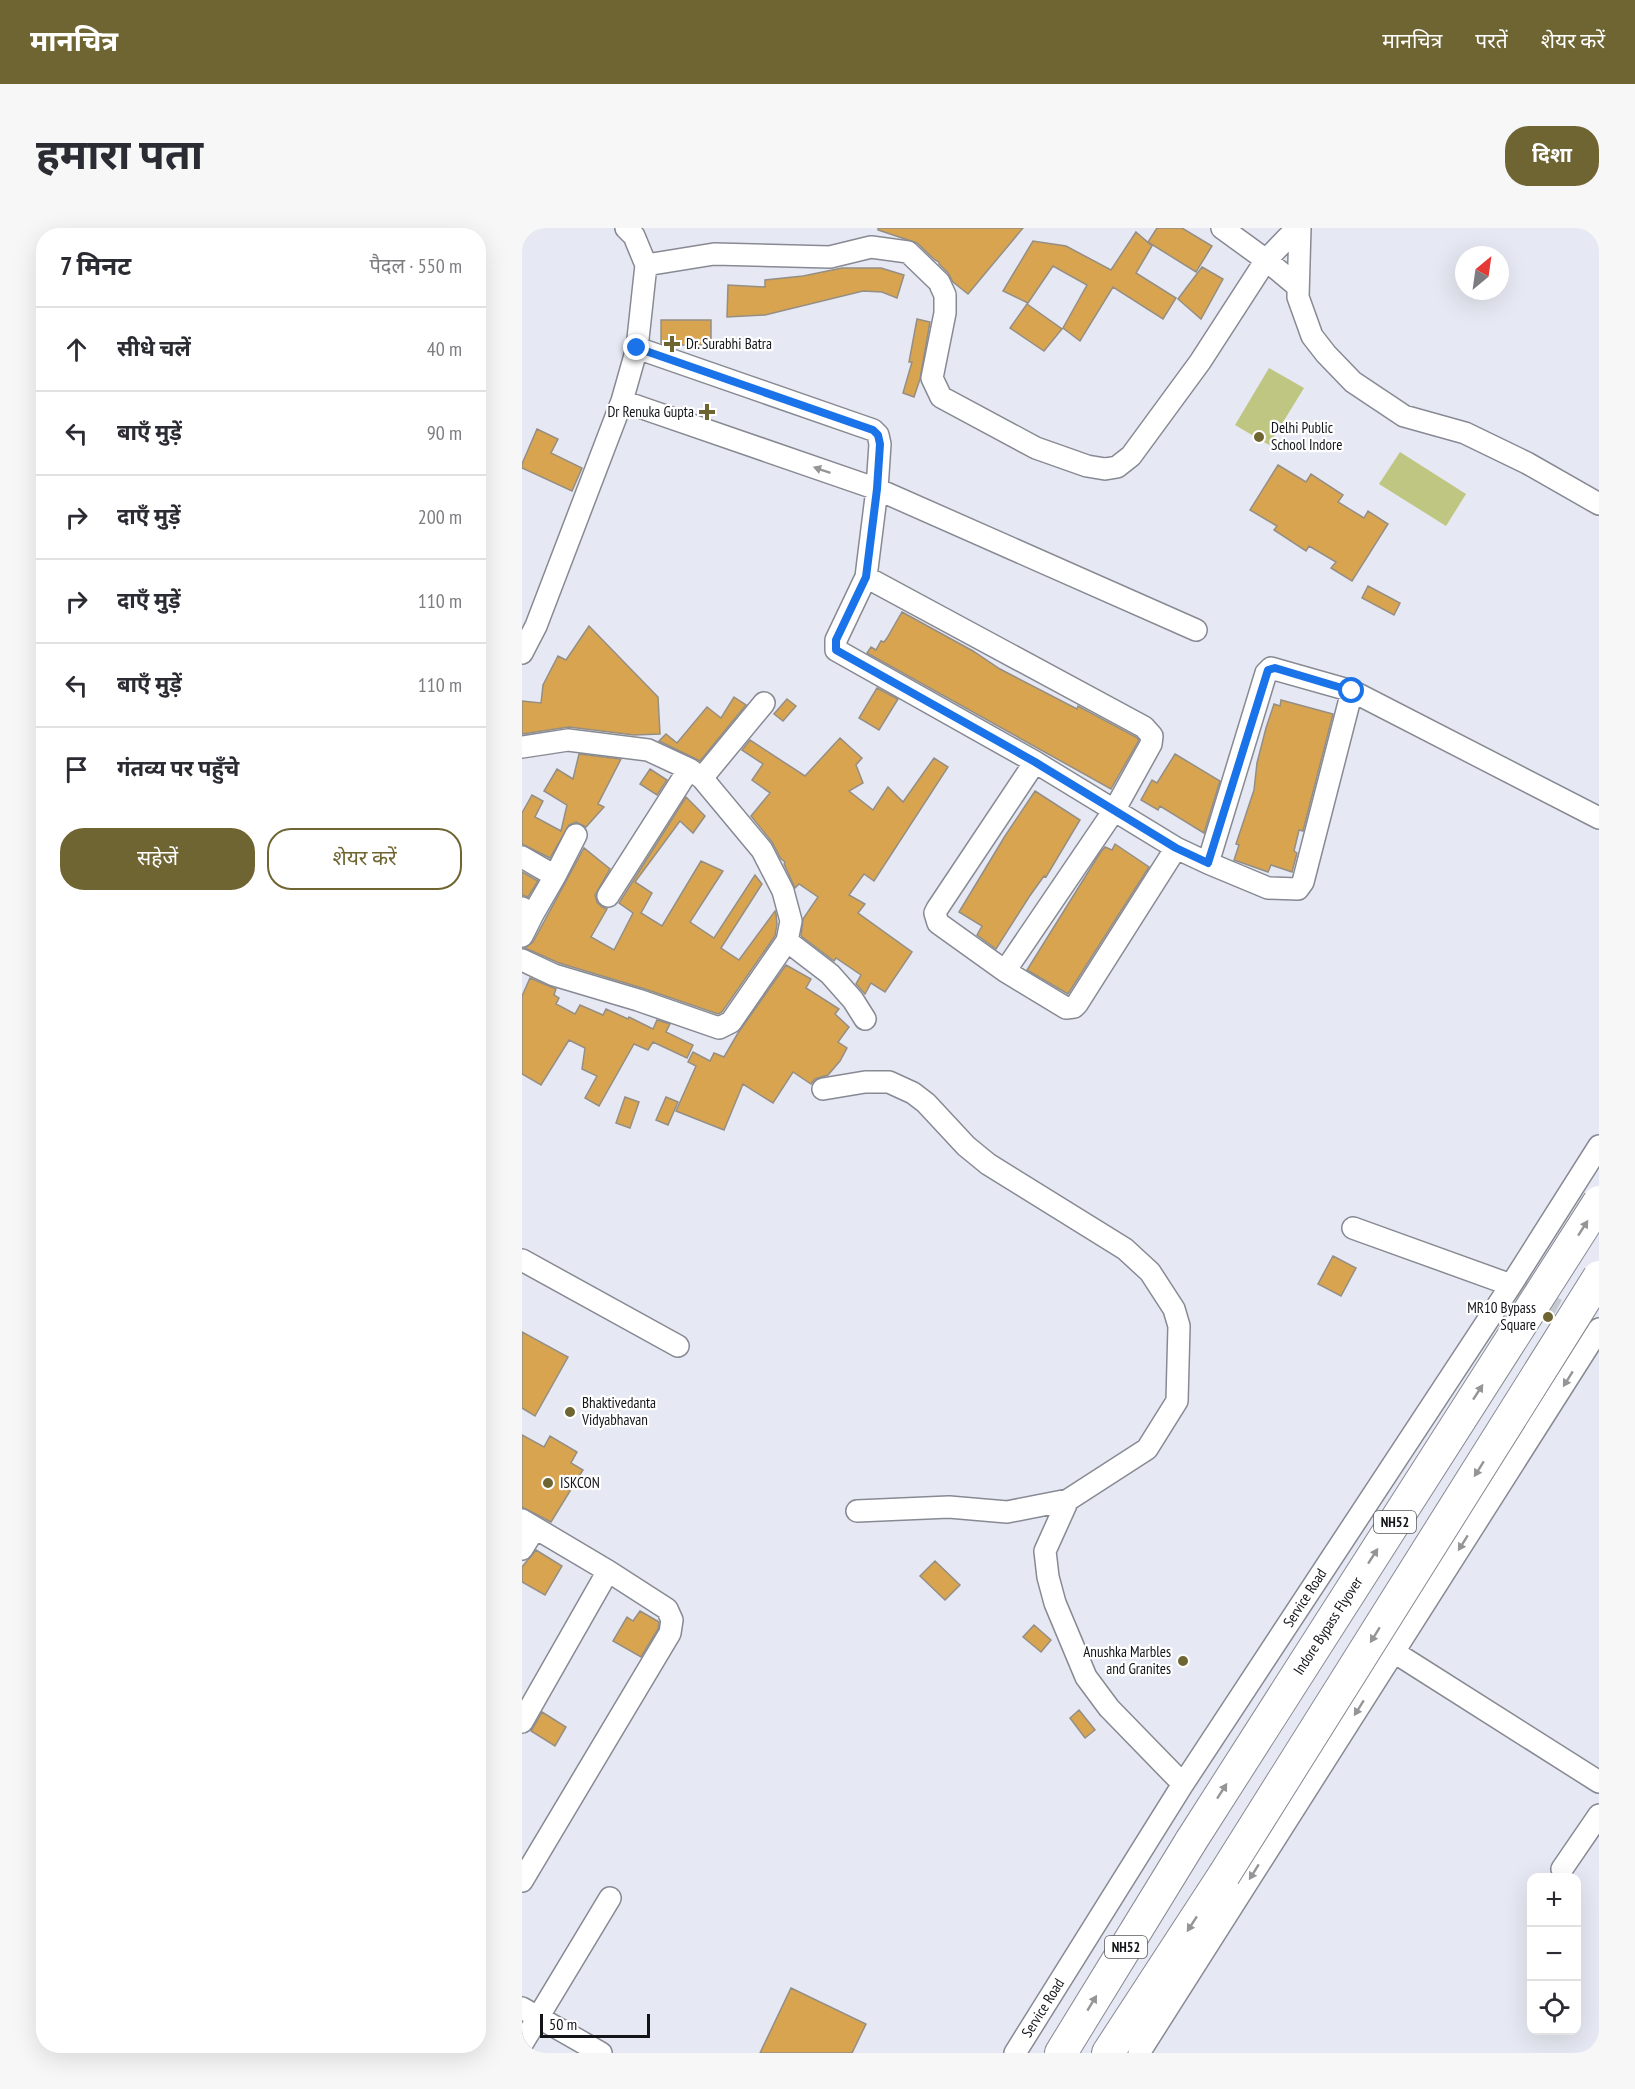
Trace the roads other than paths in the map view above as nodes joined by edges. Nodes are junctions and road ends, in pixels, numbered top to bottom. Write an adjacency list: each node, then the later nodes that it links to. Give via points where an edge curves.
1 (626, 228): 6 (street, via 634,236)
2 (1222, 228): 5 (street)
3 (1298, 228): 5 (street); 7 (street)
4 (874, 237): 5 (street, via 908,252 939,282 945,295 932,378 941,397 1036,448 1105,469 1117,467 1131,456 1200,362); 6 (street, via 830,257 714,254)
5 (1266, 260): 7 (street)
6 (646, 265): 8 (street)
7 (1297, 286): 11 (street, via 1312,336 1353,382 1404,416 1465,433)
8 (637, 348): 9 (street); 10 (street, via 873,430 880,444)
9 (621, 401): 10 (street, one-way to 9); 14 (street, via 536,626)
10 (877, 489): 12 (street); 13 (street)
11 (1599, 504)
12 (866, 577): 18 (street, via 836,640 836,650); 20 (street, via 1149,731 1151,744)
13 (1196, 630)
14 (522, 653)
15 (1352, 691): 21 (street); 25 (street, via 1275,668 1266,673); 25 (street, via 1304,882 1298,889 1268,888)
16 (765, 702): 19 (street)
17 (522, 747): 19 (street, via 568,740 602,743 648,750)
18 (1035, 762): 20 (street); 32 (street, via 935,913 938,923)
19 (695, 773): 27 (street); 30 (street, via 762,850 783,891 791,921)
20 (1115, 809): 23 (street); 32 (street)
21 (1599, 819)
22 (576, 835): 26 (street)
23 (1176, 848): 25 (street); 32 (street, via 1074,1007 1066,1008)
24 (522, 857): 26 (street)
25 (1208, 863)
26 (555, 876): 28 (street)
27 (608, 896)
28 (528, 911): 29 (street)
29 (522, 936)
30 (787, 941): 31 (street, via 731,1022 719,1028 554,975); 33 (street, via 830,974)
31 (522, 960)
32 (1005, 971)
33 (865, 1019)
34 (823, 1089): 43 (street, via 889,1082 913,1093 987,1164 1125,1249 1150,1272 1174,1309 1179,1326 1177,1401 1146,1449)
35 (1599, 1146): 40 (street, Service Road)
36 (1599, 1202): 61 (highway, Indore Bypass Flyover / NH52, one-way to 36, bridge, via 1191,1841)
37 (1353, 1228): 40 (street)
38 (522, 1260): 42 (street)
39 (1599, 1277): 57 (highway, NH52, one-way to 57, bridge)
40 (1511, 1285): 51 (street, Service Road)
41 (1599, 1330): 48 (street, one-way to 48)
42 (678, 1346)
43 (1068, 1500): 44 (street, via 1007,1512 949,1507); 51 (street, via 1045,1551 1055,1603 1086,1677 1109,1708)
44 (857, 1511)
45 (528, 1524): 46 (street); 47 (street)
46 (522, 1549)
47 (608, 1571): 49 (street); 54 (street, via 667,1609 672,1620 670,1633)
48 (1394, 1652): 50 (street); 64 (street, one-way to 64)
49 (522, 1722)
50 (1599, 1782)
51 (1183, 1784): 60 (street, Service Road)
52 (1599, 1815): 53 (street)
53 (1562, 1869)
54 (522, 1881)
55 (610, 1898): 56 (street)
56 (530, 2012): 58 (street); 59 (street)
57 (1130, 2018): 62 (highway, NH52); 63 (highway)
58 (522, 2044)
59 (601, 2053)
60 (1015, 2053)
61 (1061, 2053)
62 (1107, 2053)
63 (1131, 2053)
64 (1140, 2053)

